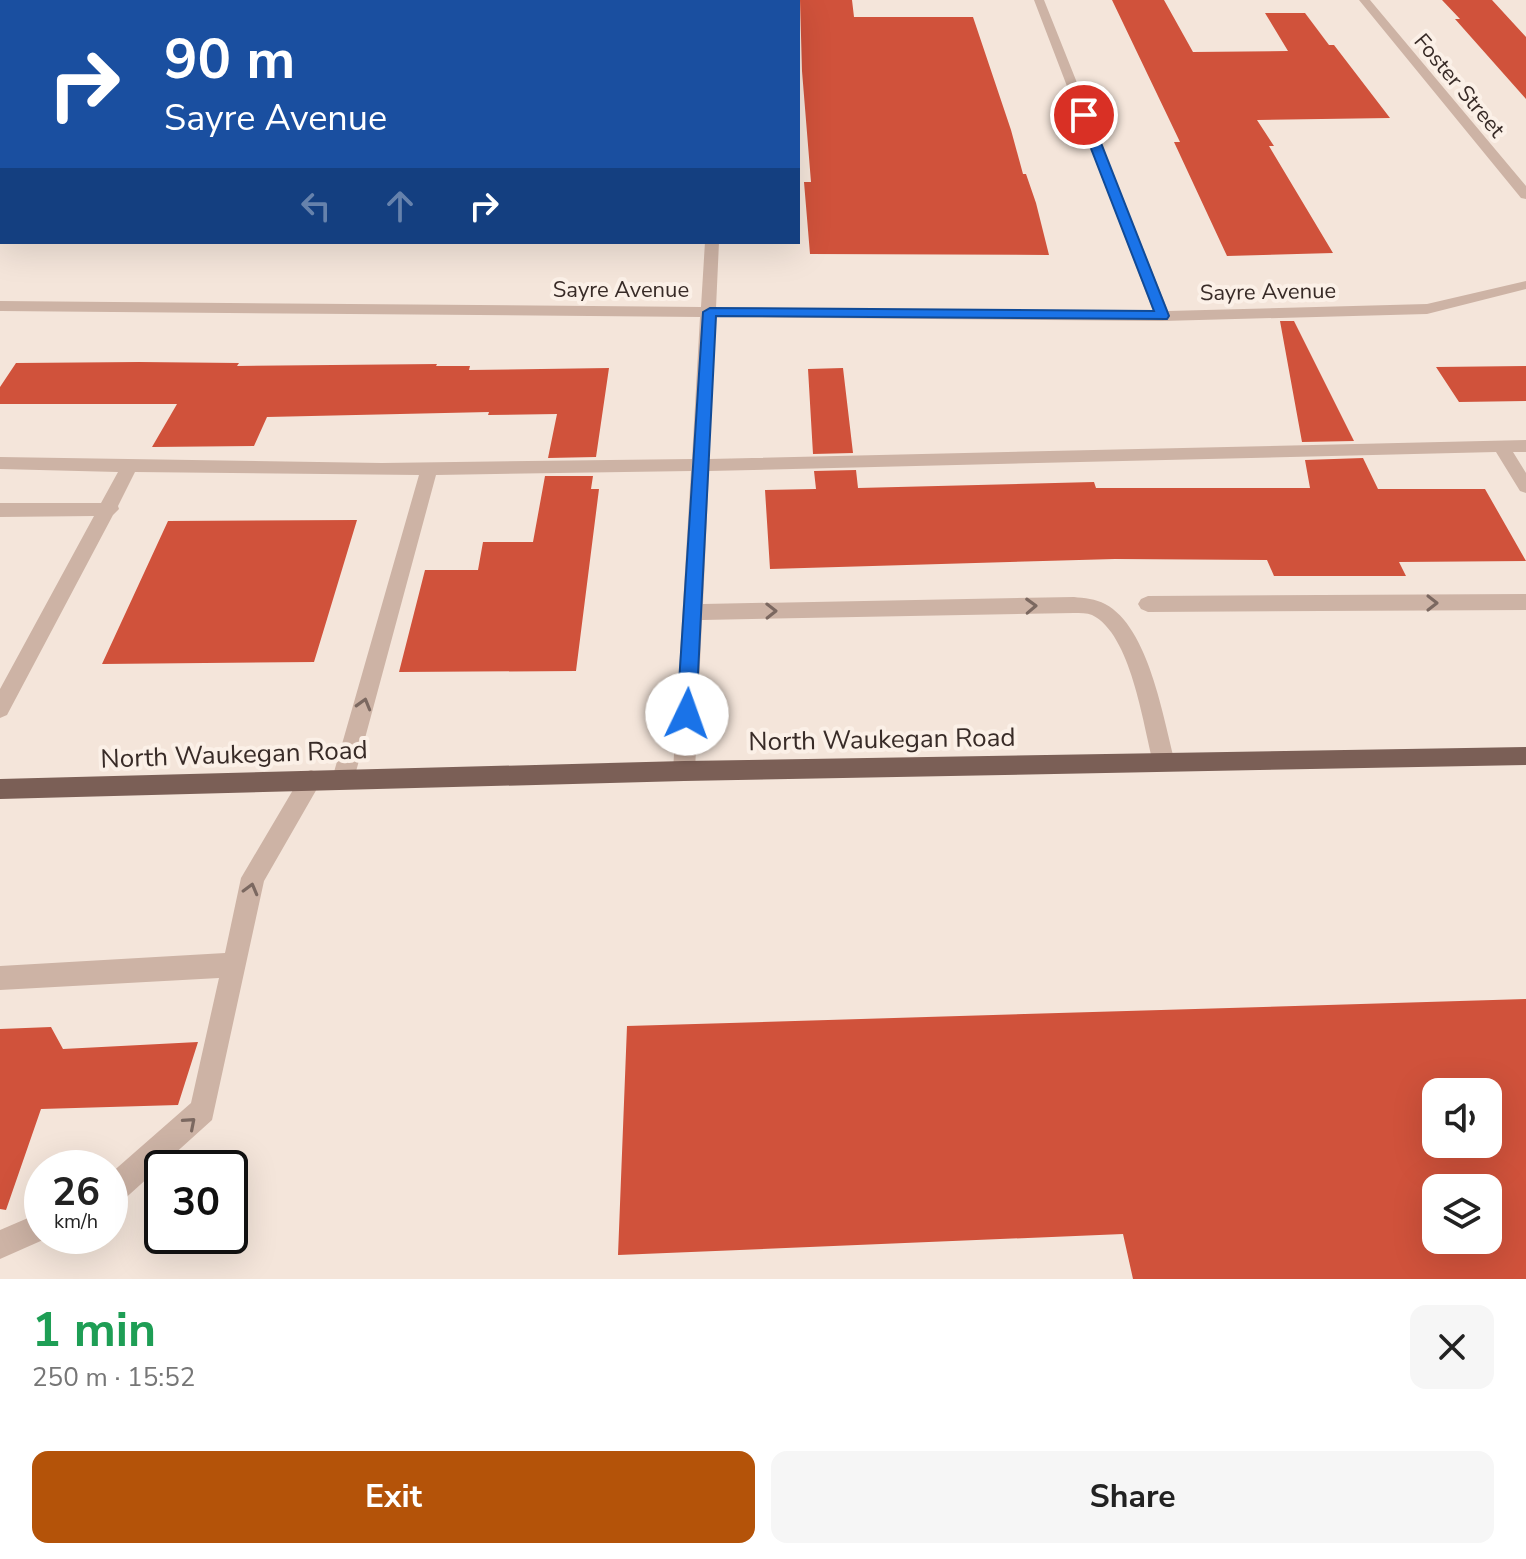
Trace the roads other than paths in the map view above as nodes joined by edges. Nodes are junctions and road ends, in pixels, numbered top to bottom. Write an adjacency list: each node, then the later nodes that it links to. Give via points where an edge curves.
1 (1039, 0): 8 (street)
2 (1364, 0): 3 (street, Foster Street)
3 (1526, 195)
4 (712, 244): 7 (street)
5 (1526, 285): 8 (street, Sayre Avenue, via 1427,309)
6 (0, 306): 7 (street, Sayre Avenue)
7 (710, 312): 8 (street, Sayre Avenue); 12 (street)
8 (1162, 316)
9 (1526, 446): 10 (street)
10 (1501, 447): 12 (street); 15 (street)
11 (0, 463): 13 (street)
12 (701, 464): 14 (street); 20 (street)
13 (129, 468): 14 (street); 16 (street)
14 (429, 469): 25 (street, one-way to 14)
15 (1526, 487)
16 (110, 509): 17 (street); 21 (street)
17 (0, 510)
18 (1526, 602): 19 (street, one-way to 18)
19 (1148, 604)
20 (693, 612): 23 (street, one-way to 23, via 1074,605 1098,609 1133,652); 24 (street)
21 (0, 709)
22 (1526, 756): 23 (main road, North Waukegan Road)
23 (1164, 762): 24 (main road, North Waukegan Road)
24 (684, 771): 25 (main road, North Waukegan Road)
25 (343, 779): 26 (main road, North Waukegan Road)
26 (311, 780): 27 (main road, North Waukegan Road); 28 (street, one-way to 26, via 253,878)
27 (0, 789)
28 (234, 965): 29 (street); 30 (street, one-way to 28, via 203,1111)
29 (0, 978)
30 (128, 1177)
31 (24, 1234): 32 (street)
32 (0, 1245)

